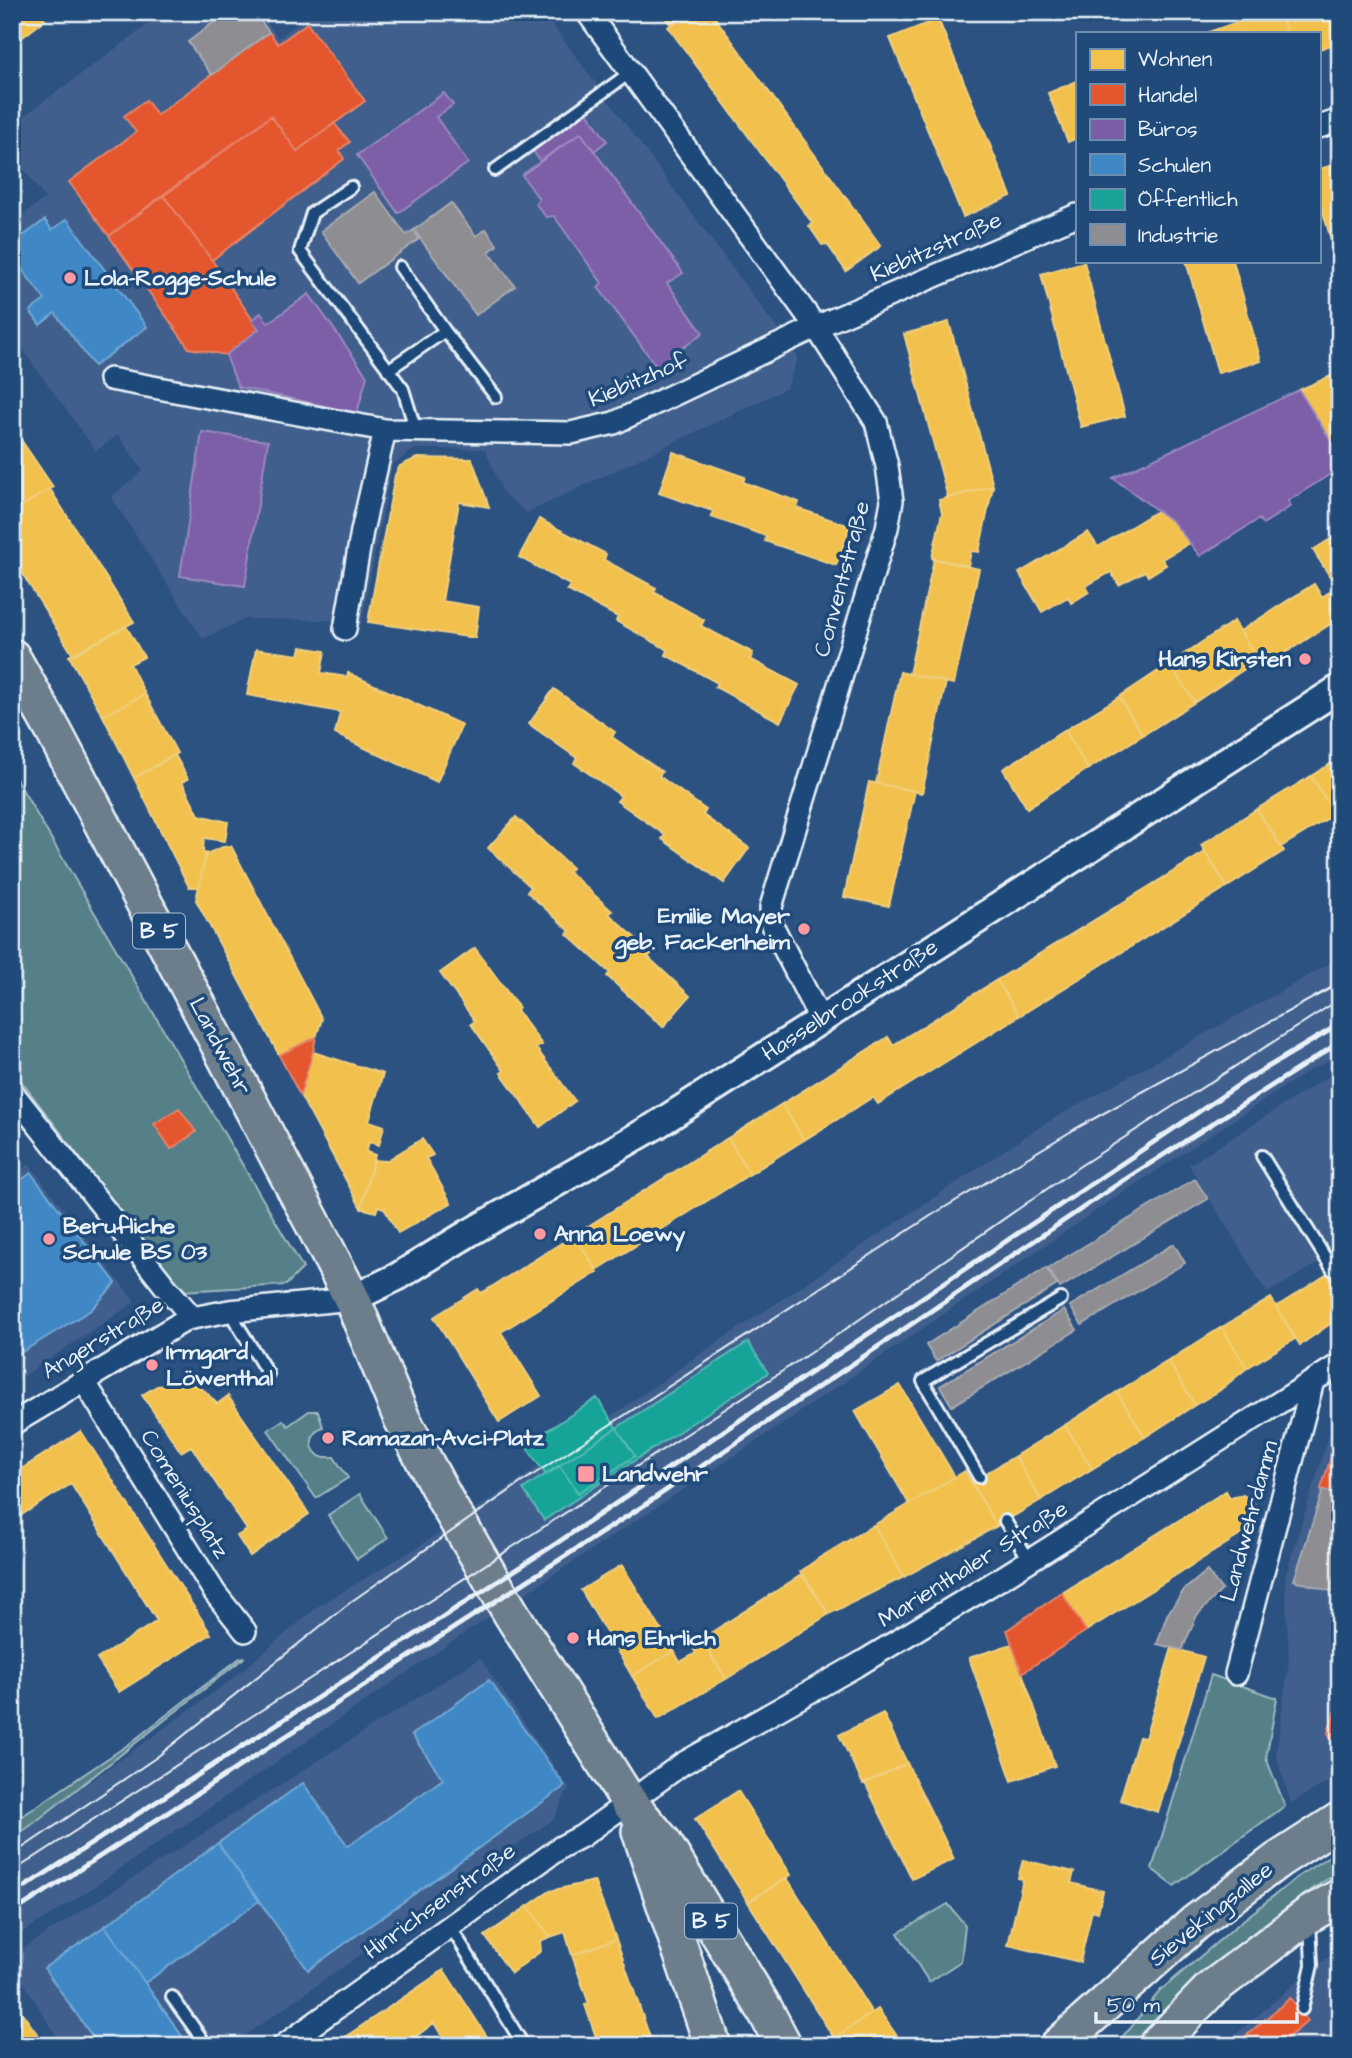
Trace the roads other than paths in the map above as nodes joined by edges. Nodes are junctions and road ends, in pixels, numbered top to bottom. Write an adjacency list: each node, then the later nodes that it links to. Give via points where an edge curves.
1 (587, 12): 2 (street, Conventstraße)
2 (631, 72): 5 (lane); 9 (street, Conventstraße)
3 (1340, 120): 4 (street)
4 (1320, 127)
5 (495, 170)
6 (351, 187): 11 (lane, via 312,212 300,251)
7 (1076, 215): 9 (street, Kiebitzstraße)
8 (400, 267): 10 (lane)
9 (816, 327): 15 (street, Kiebitzhof, via 614,423 571,433); 19 (street, Conventstraße, via 876,422 892,501 771,907 772,925)
10 (445, 331): 11 (lane); 13 (lane)
11 (388, 370): 15 (lane, via 403,389)
12 (110, 379): 14 (street, Kiebitzhof)
13 (496, 397)
14 (385, 430): 15 (street, Kiebitzhof); 16 (street)
15 (416, 431)
16 (345, 629)
17 (12, 657): 23 (main road, Landwehr / B 5)
18 (1340, 688): 19 (street, Hasselbrookstraße)
19 (820, 1019): 23 (street, Hasselbrookstraße, via 615,1150 397,1278)
20 (12, 1092): 26 (street)
21 (1262, 1156): 22 (lane)
22 (1333, 1270)
23 (352, 1299): 25 (street, Angerstraße); 37 (main road, Landwehr / B 5, via 402,1419 448,1506)
24 (1061, 1299): 32 (lane, via 923,1381)
25 (229, 1311): 26 (street, Angerstraße); 28 (lane)
26 (192, 1317): 29 (street, Angerstraße)
27 (1340, 1364): 30 (street, Marienthaler Straße)
28 (268, 1374)
29 (84, 1381): 31 (street, Angerstraße); 35 (street, Comeniusplatz, via 215,1593)
30 (1313, 1381): 34 (street, Marienthaler Straße); 36 (street, Landwehrdamm)
31 (12, 1424)
32 (979, 1477)
33 (1004, 1521): 34 (lane)
34 (1030, 1561): 37 (street, Marienthaler Straße, via 682,1764)
35 (246, 1631)
36 (1236, 1674)
37 (629, 1802): 41 (street, Hinrichsenstraße); 47 (main road, Landwehr / B 5); 48 (main road, Landwehr / B 5, via 663,1843)
38 (1340, 1820): 49 (main road, Sievekingsallee, via 1195,1923)
39 (1340, 1897): 40 (main road)
40 (1310, 1914): 43 (lane, via 1312,1965); 50 (main road, via 1211,1989)
41 (450, 1926): 45 (street, Hinrichsenstraße); 46 (lane)
42 (172, 1997): 44 (lane)
43 (1302, 2008)
44 (206, 2046)
45 (283, 2046)
46 (524, 2046)
47 (713, 2046)
48 (784, 2046)
49 (1058, 2046)
50 (1156, 2046)

